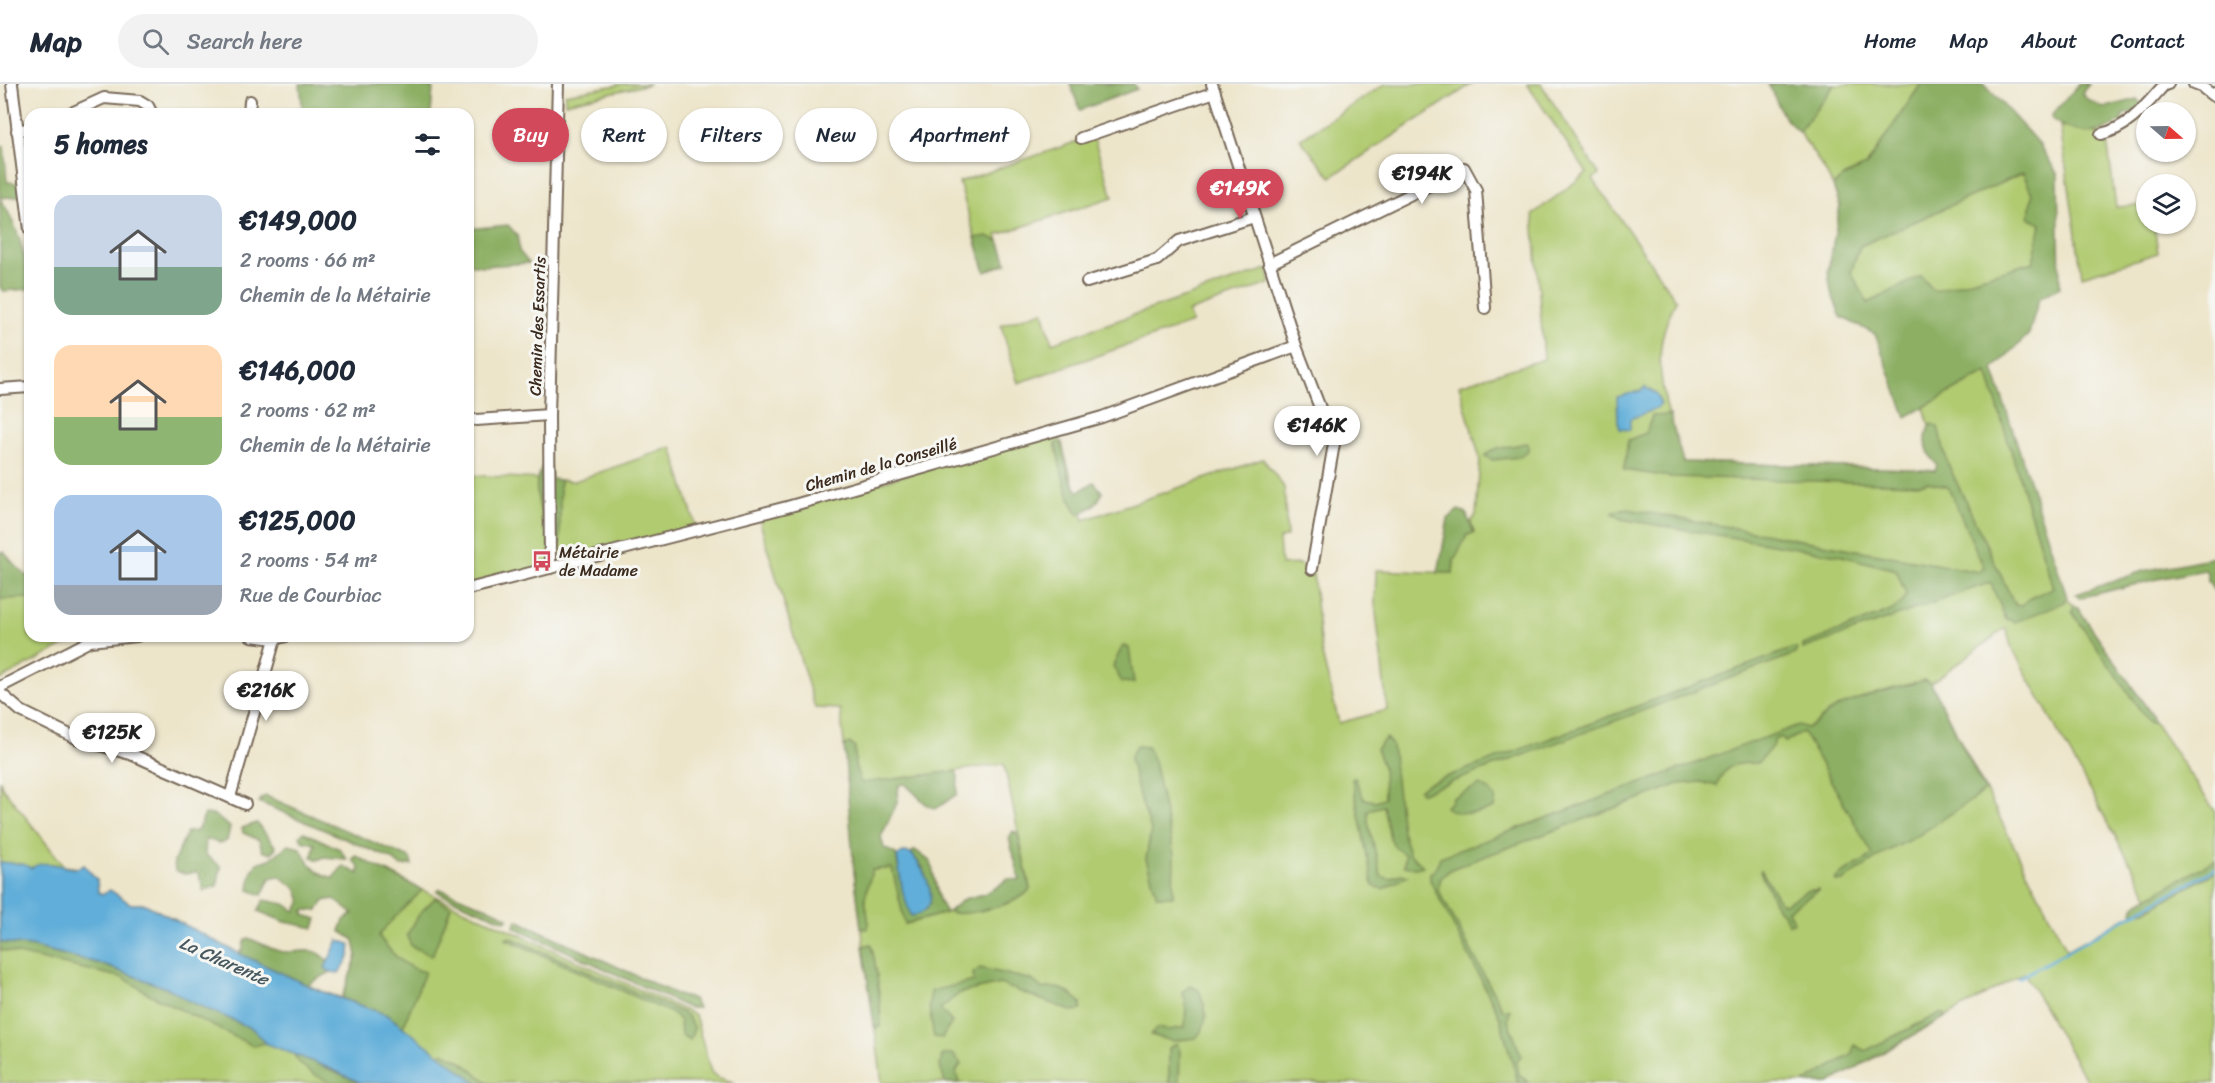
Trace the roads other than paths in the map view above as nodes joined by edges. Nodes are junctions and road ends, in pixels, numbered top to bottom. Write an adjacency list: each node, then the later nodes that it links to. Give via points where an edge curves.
1 (12, 84): 12 (street)
2 (558, 84): 23 (street, Chemin des Essartis)
3 (2168, 84): 13 (street, via 2127,124)
4 (2194, 84): 6 (street)
5 (1214, 88): 14 (street); 16 (street)
6 (2213, 94)
7 (250, 101): 10 (street)
8 (82, 108): 9 (street, via 104,98 140,101)
9 (149, 108)
10 (249, 108)
11 (24, 129): 12 (street)
12 (17, 131): 15 (street)
13 (2101, 134)
14 (1081, 138)
15 (24, 184)
16 (1254, 217): 17 (street); 18 (street, via 1179,241 1157,260)
17 (1269, 264): 19 (street, via 1464,168 1476,190); 20 (street)
18 (1087, 282)
19 (1485, 308)
20 (1296, 346): 25 (street, Chemin de la Conseillé, via 1102,417 787,507); 26 (street, via 1334,444)
21 (24, 387): 22 (street)
22 (0, 389)
23 (549, 415): 24 (street); 25 (street, Chemin des Essartis)
24 (476, 420)
25 (550, 568): 27 (street, Chemin de la Conseillé)
26 (1312, 569)
27 (474, 588)
28 (83, 642): 30 (street)
29 (278, 642): 32 (street)
30 (0, 687)
31 (0, 693): 32 (street, via 21,711 76,738 133,755)
32 (230, 797): 33 (street)
33 (245, 804)

